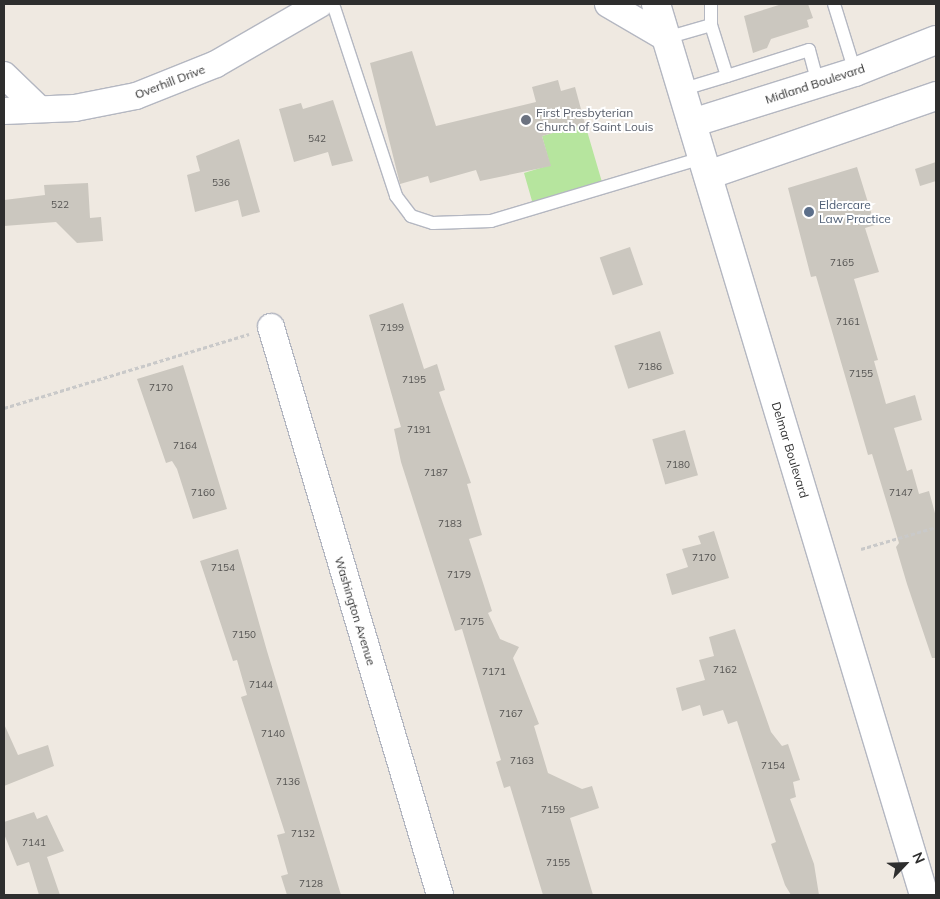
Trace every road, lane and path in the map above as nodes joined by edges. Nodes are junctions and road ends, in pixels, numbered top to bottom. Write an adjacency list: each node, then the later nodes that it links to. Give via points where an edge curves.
1 (320, 4): 16 (street, Overhill Drive, via 216,64 153,89 75,108)
2 (333, 4): 19 (lane, via 396,196 411,216 433,223 491,221)
3 (608, 4): 8 (street)
4 (656, 4): 8 (main road, Delmar Boulevard)
5 (711, 4): 7 (lane)
6 (834, 4): 10 (lane)
7 (712, 25): 8 (lane); 12 (lane)
8 (666, 38): 14 (main road, Delmar Boulevard)
9 (936, 40): 10 (main road, Midland Boulevard)
10 (855, 72): 13 (main road, Midland Boulevard)
11 (4, 75): 16 (street)
12 (727, 76): 13 (lane, via 809,50); 14 (lane)
13 (818, 84): 18 (main road, Midland Boulevard)
14 (684, 89): 18 (main road, Delmar Boulevard)
15 (936, 96): 19 (main road)
16 (38, 108): 17 (street, Overhill Drive)
17 (4, 111)
18 (692, 123): 19 (main road, Delmar Boulevard)
19 (706, 166): 25 (main road, Delmar Boulevard)
20 (271, 327): 21 (path); 24 (street, Washington Avenue)
21 (4, 408)
22 (936, 527): 23 (path)
23 (861, 549)
24 (440, 895)
25 (924, 895)

